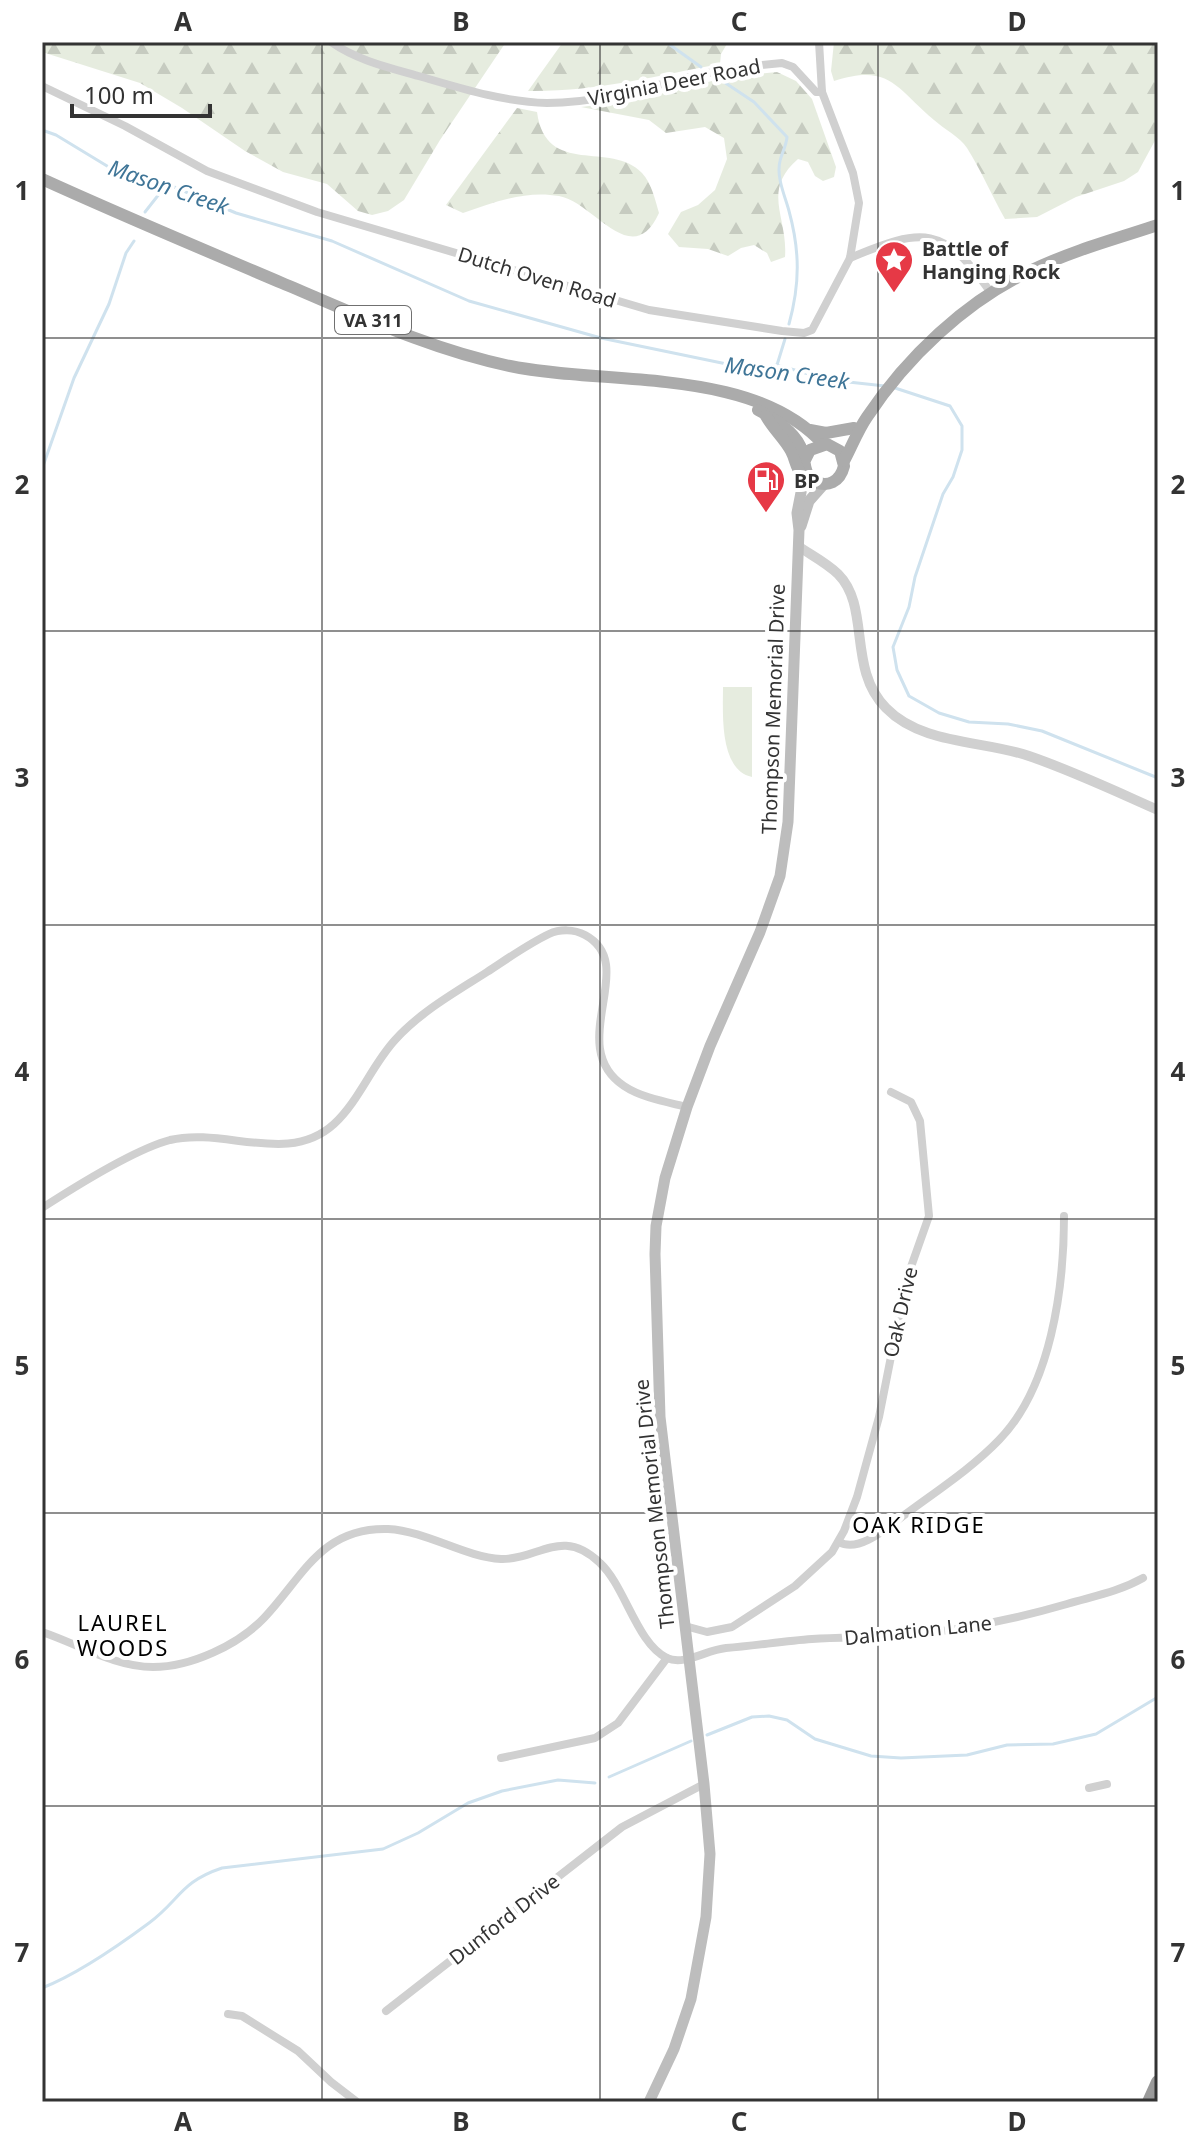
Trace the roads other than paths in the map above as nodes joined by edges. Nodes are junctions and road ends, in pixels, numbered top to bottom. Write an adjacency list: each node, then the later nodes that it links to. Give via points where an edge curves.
1 (331, 42): 4 (street, Virginia Deer Road, via 385,66 520,100 569,102 782,63)
2 (819, 42): 4 (street)
3 (42, 86): 7 (street, Dutch Oven Road, via 236,183 649,310 808,332)
4 (822, 92): 7 (street, via 859,195)
5 (42, 179): 9 (main road, VA 311, via 434,344 513,367 663,380)
6 (1158, 225): 8 (main road, via 1052,261)
7 (850, 258): 8 (street, via 902,238 938,240 958,251)
8 (991, 293): 10 (main road, via 911,362)
9 (723, 393): 12 (main road, VA 311, via 754,401); 15 (main road, VA 311, via 764,413 791,452 797,471)
10 (868, 415): 11 (main road); 14 (main road)
11 (854, 428): 12 (main road); 13 (main road)
12 (810, 430): 13 (main road, VA 311)
13 (827, 444): 14 (main road, via 840,451); 15 (main road, via 810,450)
14 (844, 461): 16 (main road, via 839,478)
15 (804, 470): 16 (main road); 17 (main road, Thompson Memorial Drive)
16 (824, 484): 17 (main road, Thompson Memorial Drive, via 809,501)
17 (799, 530): 18 (main road, Thompson Memorial Drive)
18 (798, 546): 19 (street, via 844,582 855,609 864,670 894,716 935,735 1027,755); 21 (main road, Thompson Memorial Drive, via 783,863 766,918)
19 (1158, 810)
20 (891, 1092): 24 (street, Oak Drive, via 911,1102 920,1121 929,1216 900,1304 868,1462)
21 (687, 1107): 22 (street, via 632,1091 607,1070 597,1033 605,958 586,935 560,931 514,954 415,1021 385,1051 342,1116 325,1131 276,1145 211,1136 171,1140); 26 (main road, Thompson Memorial Drive, via 660,1198 655,1254 660,1417)
22 (42, 1208)
23 (1064, 1216): 24 (street, via 1048,1347 1037,1381 1008,1430 893,1524 857,1545)
24 (839, 1542): 26 (street, Oak Drive, via 825,1561 743,1621 707,1632)
25 (1143, 1578): 29 (street, Dalmation Lane, via 1112,1594 972,1626 723,1648)
26 (685, 1626): 29 (main road, Thompson Memorial Drive)
27 (42, 1632): 28 (street, via 130,1664 179,1664 215,1651 256,1626 310,1561 337,1540 386,1529 498,1559 559,1546 588,1553 609,1572 650,1643)
28 (667, 1658): 29 (street, Dalmation Lane); 30 (street, via 608,1731)
29 (690, 1659): 31 (main road, Thompson Memorial Drive)
30 (501, 1758)
31 (704, 1784): 34 (street, Dunford Drive, via 622,1827); 38 (main road, Thompson Memorial Drive, via 709,1883 702,1948 685,2018)
32 (1107, 1784): 33 (street)
33 (1089, 1788)
34 (386, 2011)
35 (228, 2014): 37 (street, via 242,2016 298,2051)
36 (1158, 2082): 39 (highway)
37 (357, 2102)
38 (649, 2102)
39 (1149, 2102)

